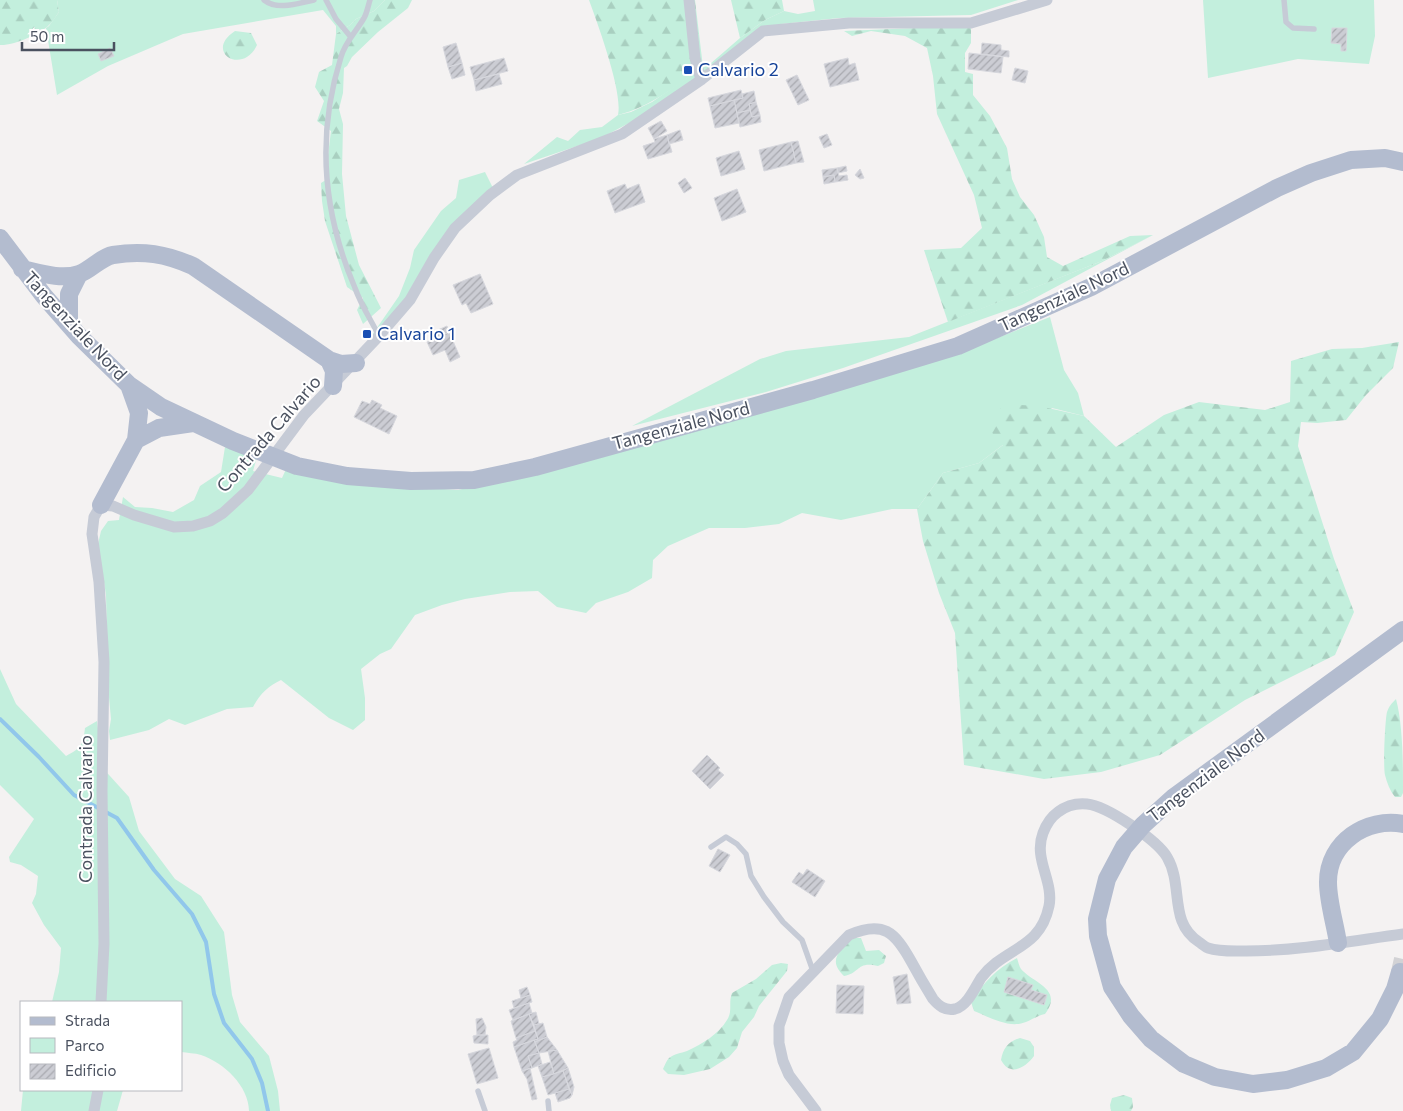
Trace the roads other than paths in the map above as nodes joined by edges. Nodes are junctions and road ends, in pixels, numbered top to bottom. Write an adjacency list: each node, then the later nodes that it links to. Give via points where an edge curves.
1 (264, 0): 2 (lane, via 282,6)
2 (314, 0)
3 (326, 0): 9 (lane)
4 (370, 0): 9 (lane, via 365,17)
5 (689, 0): 10 (street, via 695,58)
6 (1048, 0): 10 (street, Contrada Calvario, via 971,23 849,22 763,31)
7 (1284, 0): 8 (lane, via 1286,22 1293,28)
8 (1314, 29)
9 (350, 36): 16 (lane, via 332,88 325,152 327,189 337,239 355,290)
10 (701, 80): 16 (street, Contrada Calvario, via 622,134 517,176 490,195 455,228 410,300)
11 (1403, 162): 21 (main road, Tangenziale Nord, via 1385,158 1351,160 1311,173 1268,192 1091,287 958,346 813,390 526,469 474,480 411,481 347,476 297,466)
12 (0, 238): 13 (main road, Tangenziale Nord)
13 (22, 268): 14 (main road, via 50,276); 15 (main road, Tangenziale Nord)
14 (79, 274): 15 (main road, via 69,294); 17 (main road, via 111,255 145,252 170,256 193,266)
15 (69, 324): 19 (main road, Tangenziale Nord)
16 (380, 336): 18 (street, Contrada Calvario)
17 (329, 360): 18 (main road, via 341,364); 20 (main road, via 334,371)
18 (356, 363): 20 (street, Contrada Calvario)
19 (129, 385): 21 (main road, Tangenziale Nord, via 161,407); 22 (main road, via 139,413)
20 (333, 386): 23 (street, Contrada Calvario, via 298,423 248,490 224,513 210,521 174,528 113,506)
21 (193, 423): 22 (main road, via 159,428)
22 (136, 440): 23 (main road)
23 (101, 505): 31 (street, Contrada Calvario, via 94,517 92,534 104,662)
24 (1403, 630): 30 (main road, Tangenziale Nord, via 1174,796 1143,824 1124,846 1113,866 1097,919 1098,936 1112,987 1151,1039 1184,1064 1215,1077 1253,1084 1287,1080 1326,1068 1353,1052 1380,1019)
25 (1403, 824): 28 (main road, via 1390,822 1367,826 1347,839 1333,858 1328,880)
26 (710, 846): 29 (lane, via 726,837 746,854 751,876 783,922 802,940)
27 (1403, 934): 28 (street)
28 (1338, 943): 29 (street, via 1273,951 1207,948 1184,928 1177,909 1174,873 1166,856 1150,840 1102,808 1075,804 1058,812 1046,825 1041,838 1040,852 1050,896 1039,932 999,960 961,1006 945,1009 938,1005 902,943 883,930 870,928 849,936)
29 (813, 971): 38 (street, via 789,996 779,1026 779,1043 790,1075)
30 (1400, 972)
31 (101, 1001)
32 (98, 1091): 35 (street)
33 (478, 1091): 36 (lane)
34 (548, 1102): 37 (lane)
35 (94, 1111)
36 (484, 1111)
37 (549, 1111)
38 (816, 1111)

